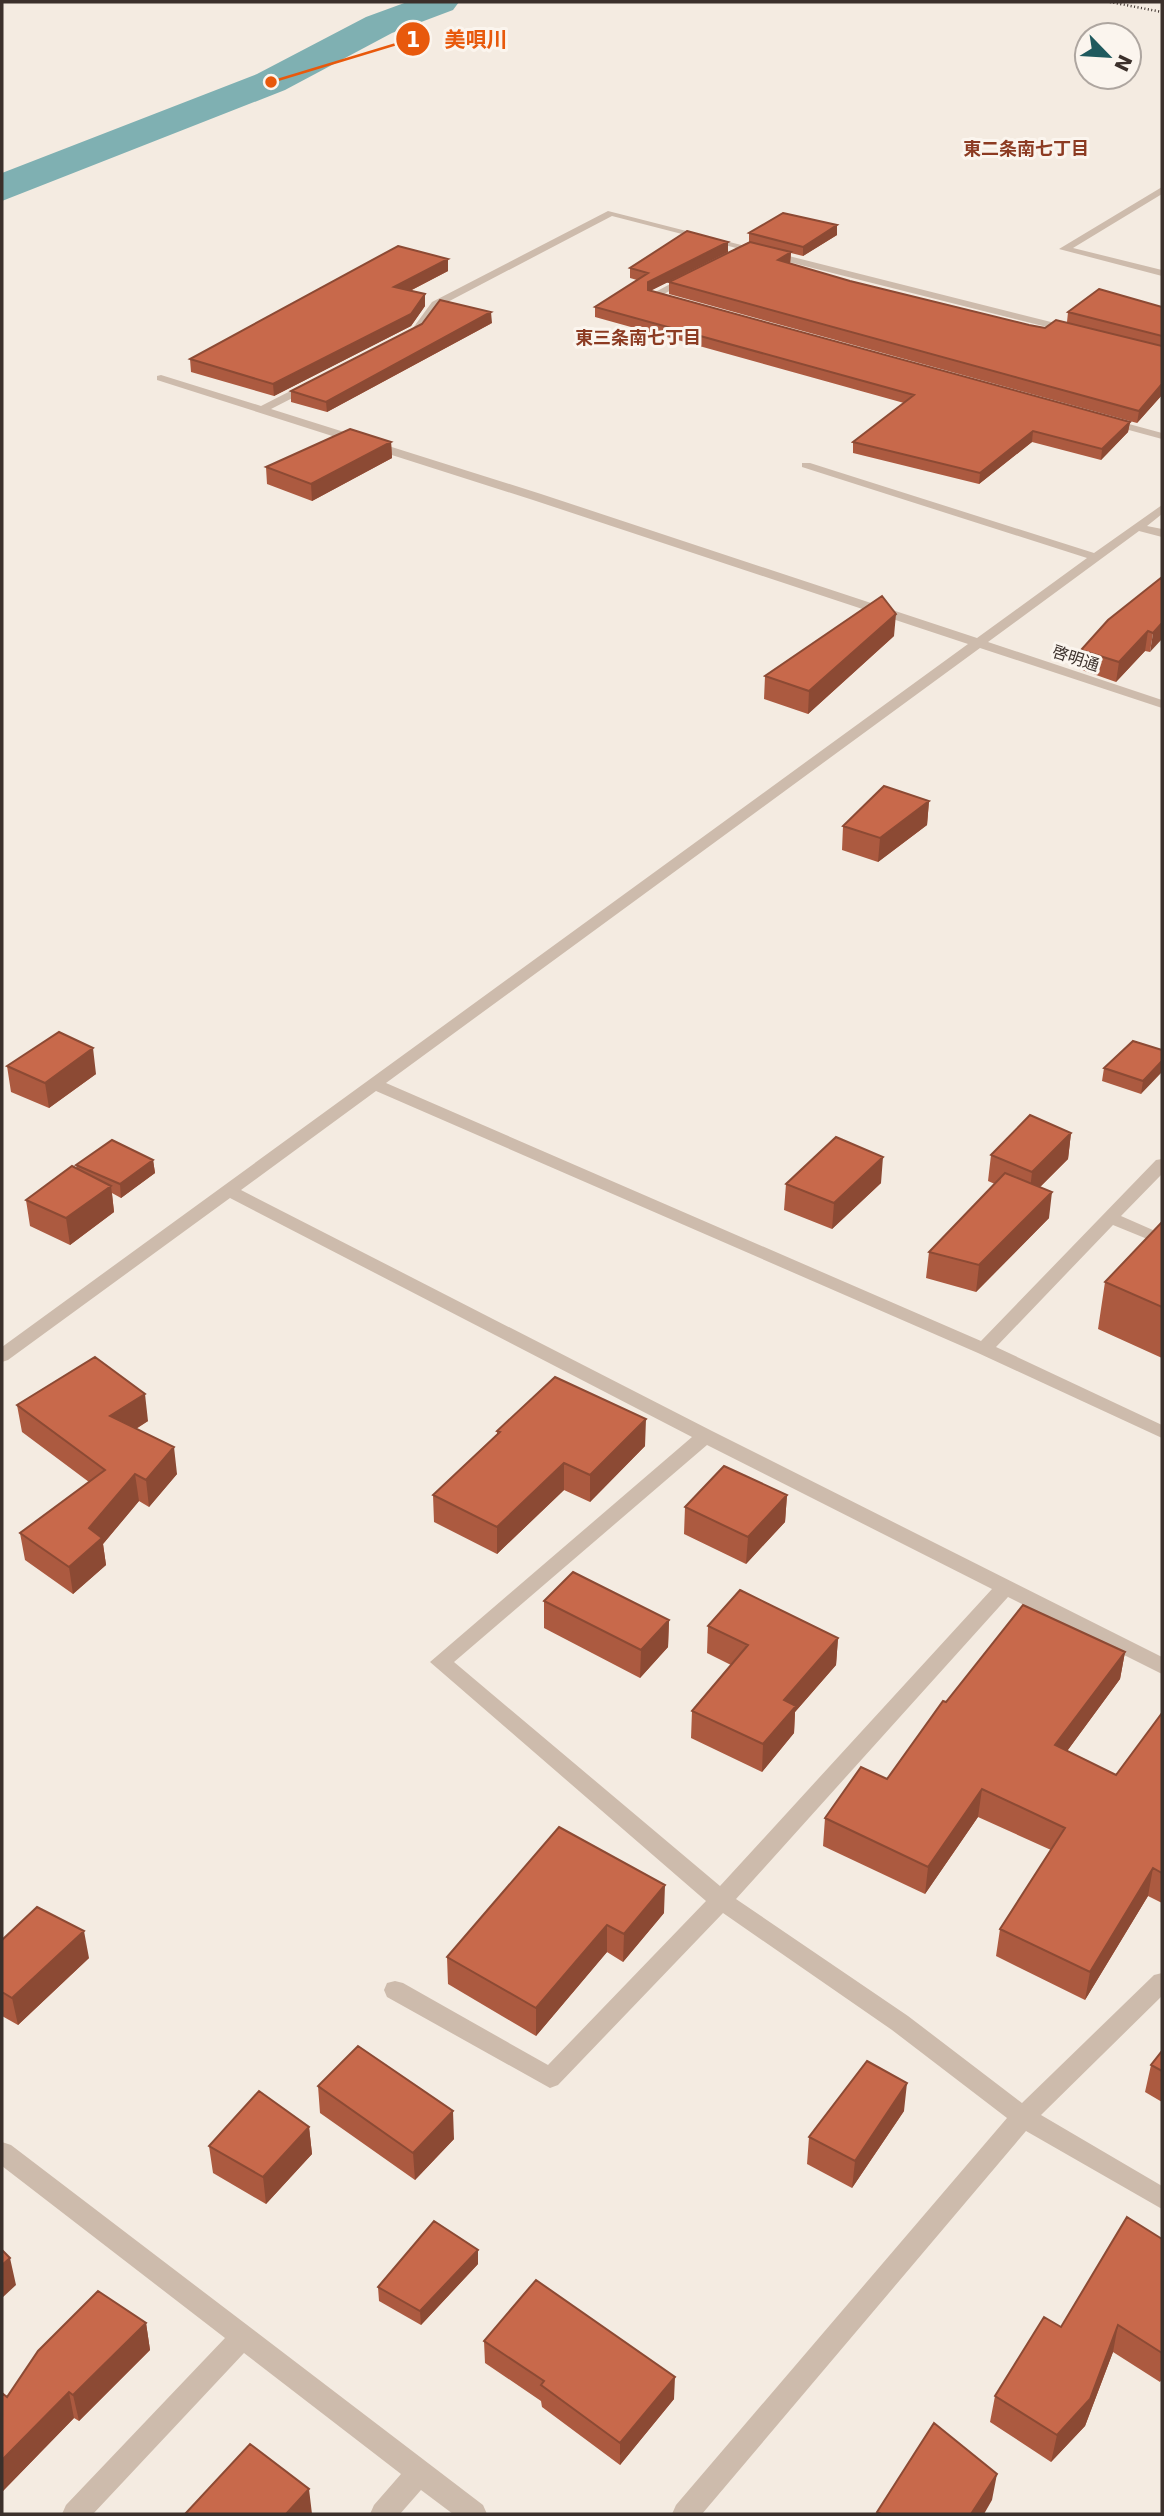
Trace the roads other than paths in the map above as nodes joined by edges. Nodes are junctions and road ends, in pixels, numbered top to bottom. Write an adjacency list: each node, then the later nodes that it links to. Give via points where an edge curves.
1 (1162, 190): 2 (street)
2 (1157, 198): 6 (street, via 1064,249)
3 (748, 248): 4 (street); 8 (street); 9 (street, via 611,213 436,304 417,330)
4 (737, 254)
5 (701, 272): 7 (street, via 653,296)
6 (1162, 273)
7 (680, 303)
8 (1082, 333)
9 (393, 342)
10 (160, 378): 12 (street, 啓明通)
11 (323, 378): 12 (street)
12 (265, 408): 20 (street, 啓明通)
13 (1095, 418): 14 (street)
14 (1162, 436)
15 (806, 465): 19 (street)
16 (1162, 509): 17 (street)
17 (1137, 527): 18 (street); 19 (street)
18 (1162, 533)
19 (1095, 557): 20 (street)
20 (978, 644): 21 (street, 啓明通); 22 (street)
21 (1162, 704)
22 (376, 1085): 24 (street); 27 (street)
23 (1162, 1164): 25 (street)
24 (230, 1191): 28 (street); 30 (street)
25 (1110, 1218): 26 (street); 27 (street)
26 (1162, 1240)
27 (984, 1349): 29 (street)
28 (2, 1356)
29 (1162, 1432)
30 (705, 1436): 31 (street); 33 (street, via 440,1662)
31 (1005, 1588): 32 (street); 33 (street)
32 (1162, 1666)
33 (721, 1899): 35 (street, via 550,2078); 36 (street, via 900,2023)
34 (1162, 1982): 36 (street)
35 (394, 1990)
36 (1023, 2117): 38 (street); 44 (street)
37 (2, 2151): 39 (street)
38 (1162, 2198)
39 (243, 2337): 40 (street); 41 (street)
40 (419, 2472): 42 (street); 43 (street)
41 (75, 2514)
42 (383, 2514)
43 (474, 2514)
44 (685, 2514)

